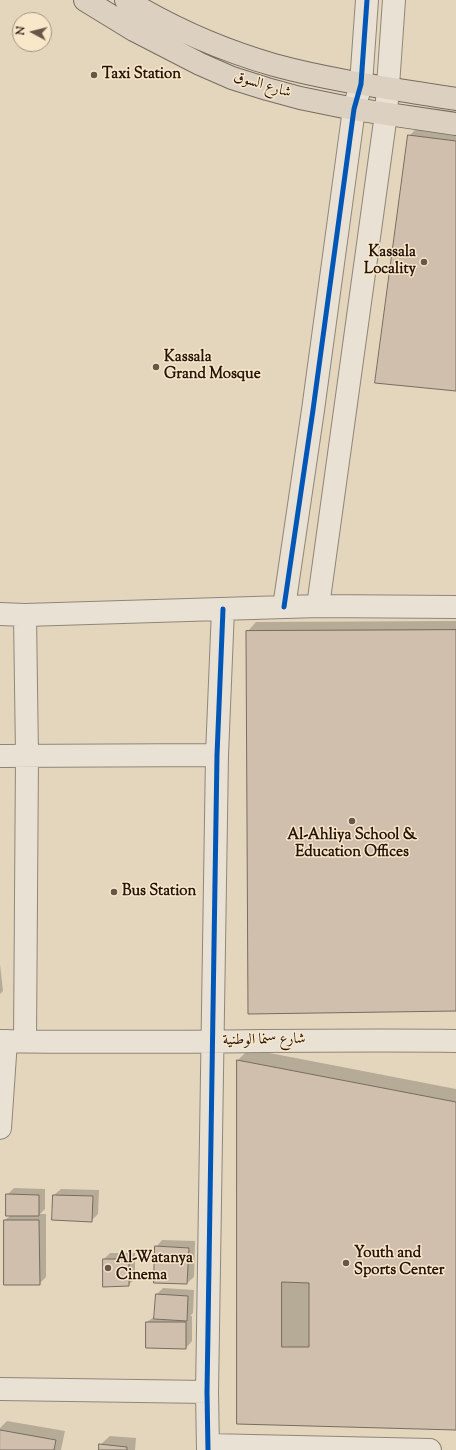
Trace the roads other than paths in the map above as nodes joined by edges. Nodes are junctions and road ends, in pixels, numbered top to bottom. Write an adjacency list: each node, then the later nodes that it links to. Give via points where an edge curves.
1 (85, 0): 8 (main road, شارع السوق, via 134,30 232,78 287,95)
2 (126, 0): 5 (main road, شارع السوق, via 182,30 239,54 273,65)
3 (367, 0): 5 (street)
4 (394, 0): 6 (street)
5 (361, 84): 6 (main road, شارع السوق); 8 (street)
6 (388, 88): 7 (main road, شارع السوق); 9 (street)
7 (456, 99)
8 (354, 109): 9 (main road, شارع السوق); 11 (street)
9 (386, 114): 10 (main road, شارع السوق); 12 (street)
10 (456, 124)
11 (345, 180): 12 (street); 13 (street)
12 (376, 186): 14 (street)
13 (334, 257): 14 (street); 15 (street)
14 (365, 264): 16 (street)
15 (324, 335): 16 (street); 17 (street)
16 (355, 340): 18 (street)
17 (313, 410): 18 (street); 20 (street)
18 (344, 416): 19 (street)
19 (318, 606): 20 (street); 21 (street)
20 (284, 607): 22 (street)
21 (456, 607)
22 (223, 609): 24 (street); 25 (street)
23 (0, 614): 24 (street)
24 (25, 615): 27 (street)
25 (217, 755): 27 (street); 30 (street)
26 (0, 756): 27 (street)
27 (27, 756): 28 (street)
28 (11, 1041): 30 (street, شارع سنما الوطنية); 31 (street)
29 (456, 1041): 30 (street, شارع سنما الوطنية)
30 (213, 1042): 33 (street)
31 (0, 1128)
32 (0, 1389): 33 (street)
33 (207, 1392): 34 (street)
34 (208, 1447): 35 (street)
35 (430, 1450)

